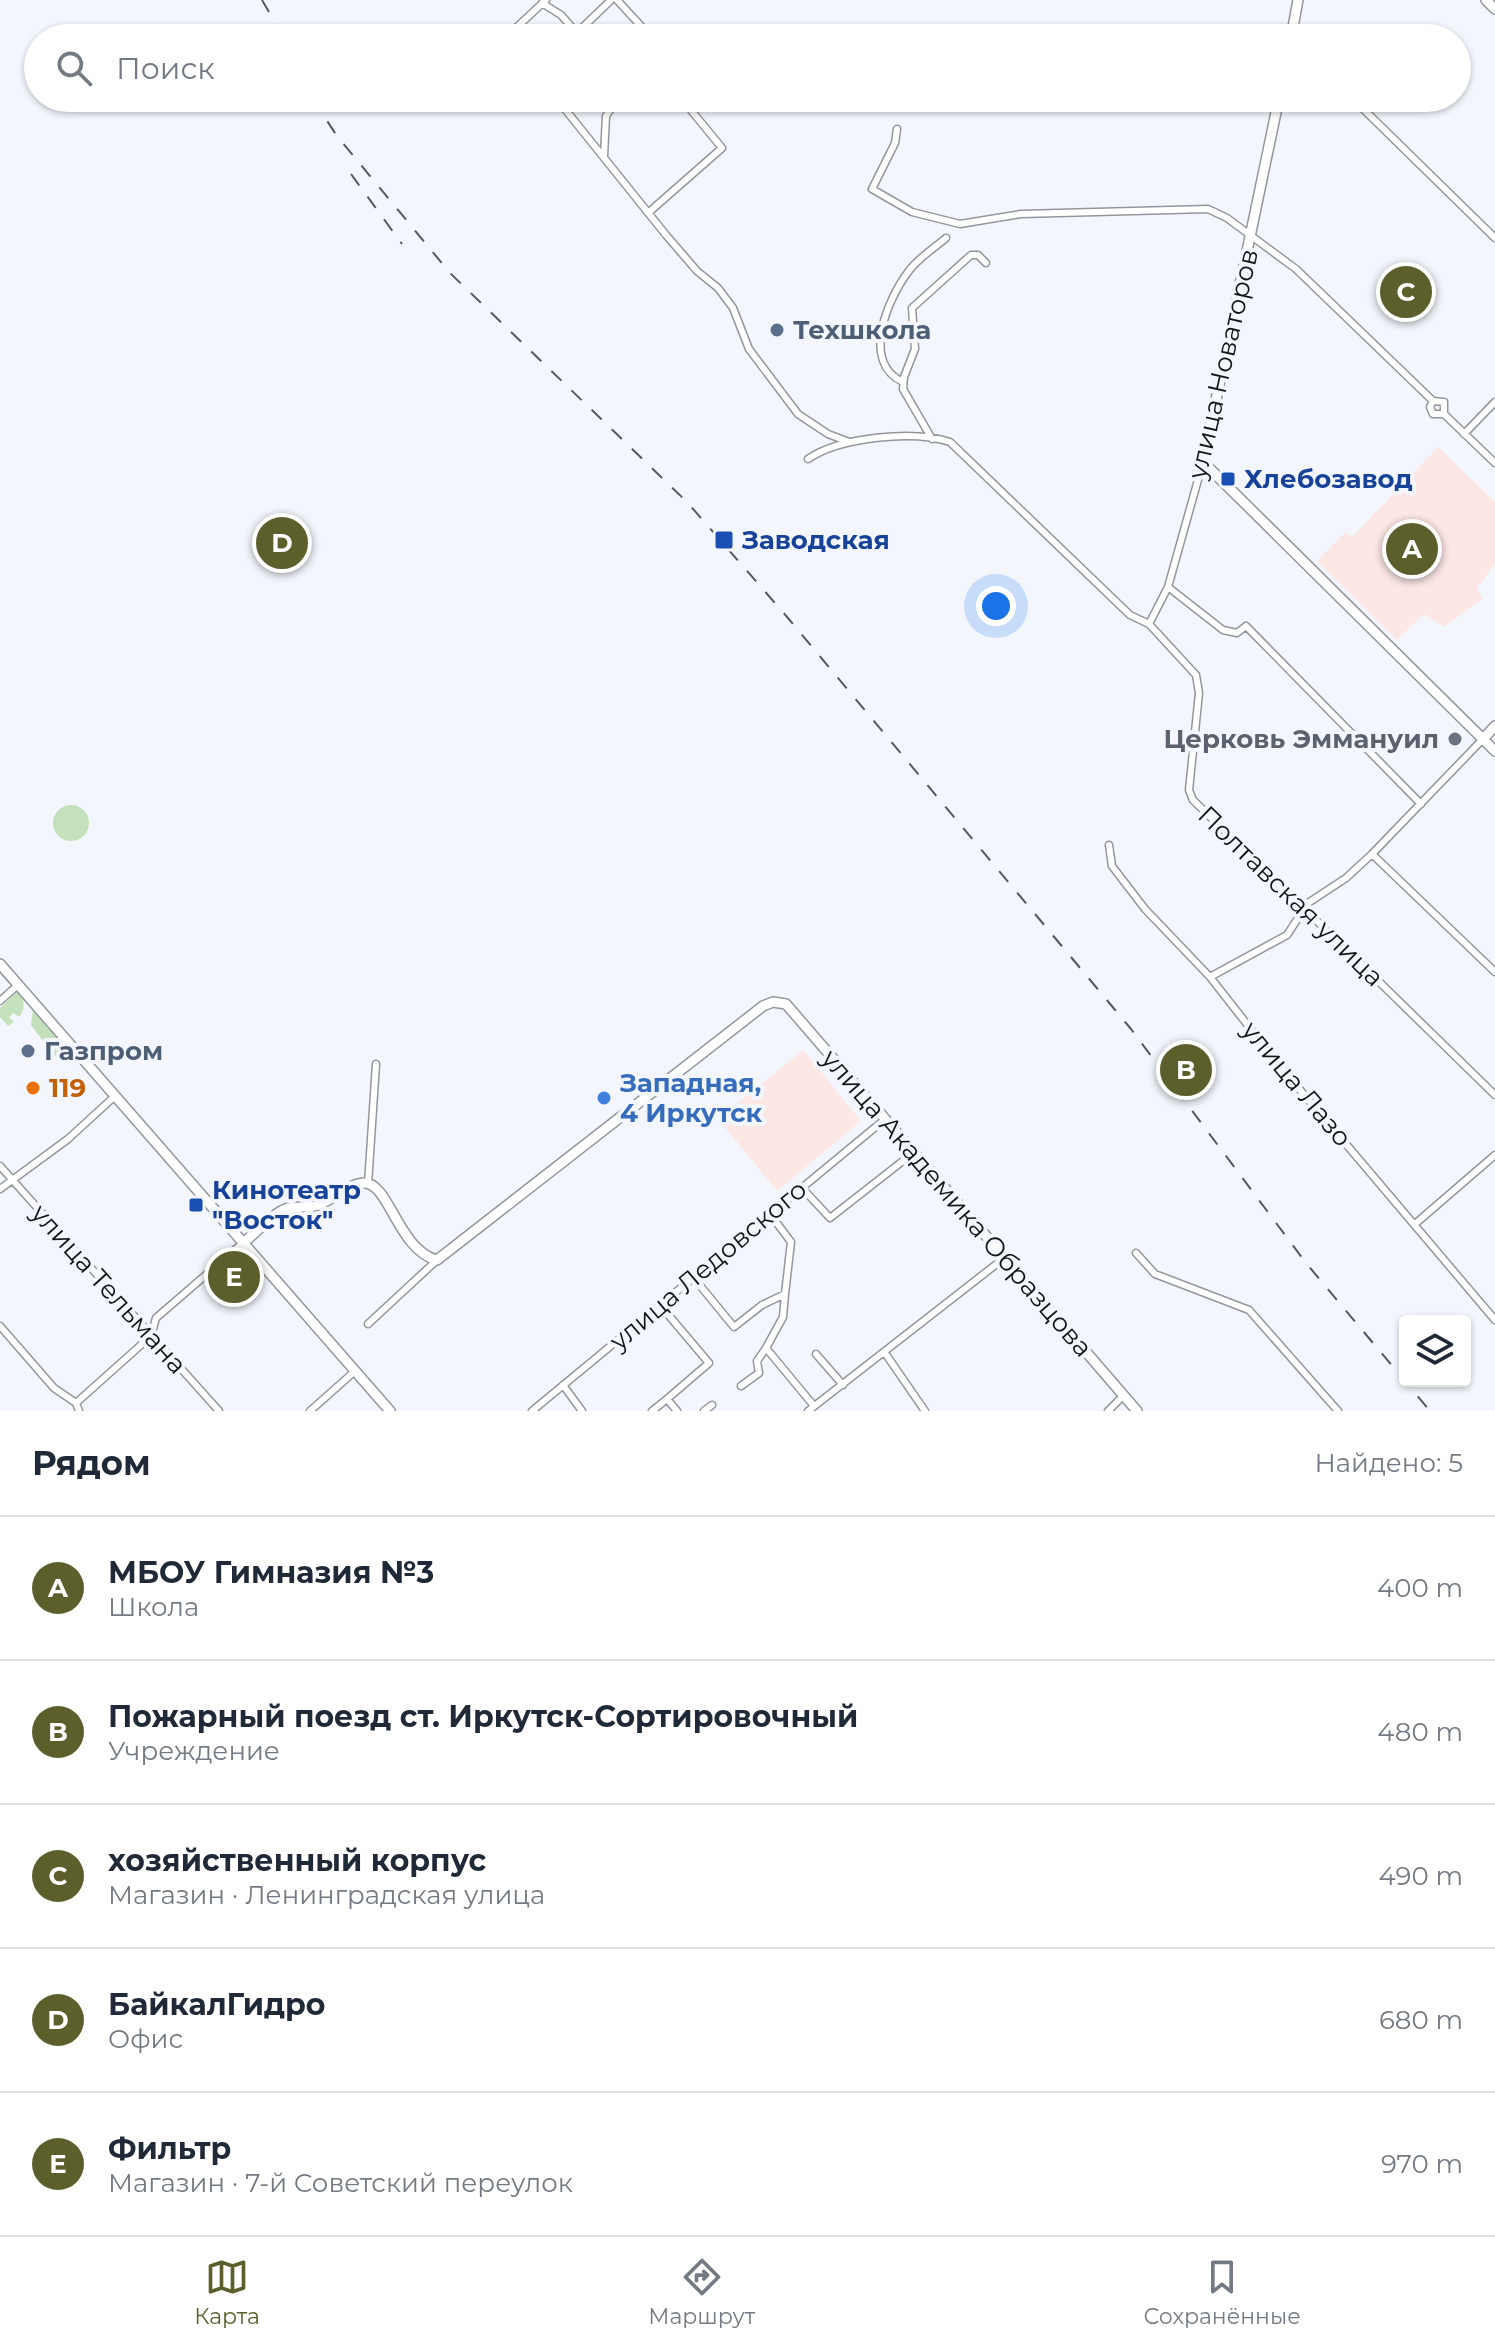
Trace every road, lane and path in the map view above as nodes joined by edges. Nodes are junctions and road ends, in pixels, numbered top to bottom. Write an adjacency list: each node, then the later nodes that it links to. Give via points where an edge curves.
1 (611, 0): 9 (street)
2 (617, 0): 10 (street)
3 (1298, 0): 11 (street)
4 (1486, 0): 6 (street)
5 (544, 2): 7 (street); 8 (street)
6 (1495, 9)
7 (520, 24)
8 (572, 24)
9 (585, 24)
10 (639, 24)
11 (1294, 24)
12 (568, 112): 18 (street)
13 (609, 112): 18 (street)
14 (692, 112): 19 (street, via 722,148)
15 (1276, 112): 20 (street, улица Новаторов)
16 (1366, 112): 22 (street)
17 (897, 129): 20 (street, via 872,189 912,212 960,224 1021,214 1198,208 1227,218)
18 (604, 156): 19 (street)
19 (648, 213): 30 (street, via 733,308 749,349 798,414)
20 (1252, 236): 25 (street, via 1296,269); 32 (street, улица Новаторов)
21 (946, 238): 24 (street, via 911,268 885,318 883,364)
22 (1495, 238)
23 (986, 263): 24 (street, via 970,255 914,303 910,316 915,349)
24 (903, 382): 29 (street)
25 (1433, 401): 27 (street, via 1444,402); 27 (street, via 1433,414)
26 (1495, 402): 28 (street)
27 (1444, 414): 28 (street)
28 (1464, 434): 33 (street)
29 (932, 439): 30 (street); 35 (street, Полтавская улица, via 950,442 1130,615)
30 (849, 442): 31 (street)
31 (808, 459)
32 (1203, 462): 34 (street, улица Новаторов); 37 (street)
33 (1495, 463)
34 (1168, 587): 35 (street, улица Новаторов); 39 (street, via 1223,630 1237,633 1246,626)
35 (1149, 624): 42 (street, Полтавская улица, via 1196,675 1199,693 1189,790 1193,800)
36 (1495, 726): 37 (street)
37 (1483, 739): 38 (street); 39 (street)
38 (1495, 751)
39 (1421, 804): 41 (street)
40 (1109, 845): 45 (street, улица Лазо, via 1112,866)
41 (1372, 854): 42 (street); 44 (street)
42 (1304, 909): 45 (street, via 1281,940); 50 (street, Полтавская улица)
43 (0, 964): 46 (street)
44 (1495, 972)
45 (1210, 977): 60 (street, улица Лазо)
46 (19, 984): 47 (street); 49 (street)
47 (0, 1001)
48 (376, 1064): 56 (street)
49 (117, 1095): 55 (street, via 68,1139); 61 (street)
50 (1495, 1095)
51 (884, 1120): 52 (street, улица Академика Образцова); 57 (street, улица Ледовского); 64 (street, улица Академика Образцова, via 786,1004 773,1002)
52 (913, 1153): 57 (street, via 830,1218); 63 (street, улица Академика Образцова)
53 (1495, 1155): 60 (street)
54 (0, 1166): 55 (street, улица Тельмана)
55 (10, 1178): 58 (street); 71 (street, улица Тельмана)
56 (368, 1184): 61 (street, via 348,1188 317,1206 285,1208); 64 (street, via 383,1194 414,1247)
57 (802, 1188): 59 (street, улица Ледовского)
58 (0, 1189)
59 (770, 1214): 65 (street, улица Ледовского); 66 (street, via 791,1242)
60 (1415, 1224): 68 (street, улица Лазо)
61 (244, 1242): 71 (street, via 156,1318); 75 (street)
62 (1136, 1253): 97 (street, via 1155,1274 1249,1310)
63 (1003, 1259): 73 (street); 79 (street, улица Академика Образцова)
64 (437, 1260): 69 (street)
65 (693, 1277): 66 (street, via 734,1327); 67 (street, улица Ледовского)
66 (785, 1294): 72 (street, via 783,1317)
67 (660, 1305): 76 (street, улица Ледовского); 80 (street, via 709,1363)
68 (1495, 1320)
69 (368, 1324)
70 (0, 1326): 81 (street, via 54,1388)
71 (151, 1336): 81 (street); 85 (street, улица Тельмана)
72 (766, 1348): 78 (street, via 757,1361 759,1373); 83 (street)
73 (885, 1353): 77 (street); 94 (street)
74 (816, 1354): 77 (street)
75 (355, 1371): 86 (street); 87 (street)
76 (563, 1385): 88 (street, улица Ледовского); 89 (street)
77 (843, 1385): 83 (street)
78 (741, 1386)
79 (1124, 1395): 95 (street); 96 (street, улица Академика Образцова)
80 (667, 1399): 90 (street); 91 (street)
81 (76, 1403): 84 (street)
82 (712, 1405): 92 (street)
83 (814, 1406): 93 (street)
84 (79, 1411)
85 (219, 1411)
86 (310, 1411)
87 (390, 1411)
88 (532, 1411)
89 (582, 1411)
90 (652, 1411)
91 (677, 1411)
92 (704, 1411)
93 (808, 1411)
94 (925, 1411)
95 (1108, 1411)
96 (1137, 1411)
97 (1338, 1411)

